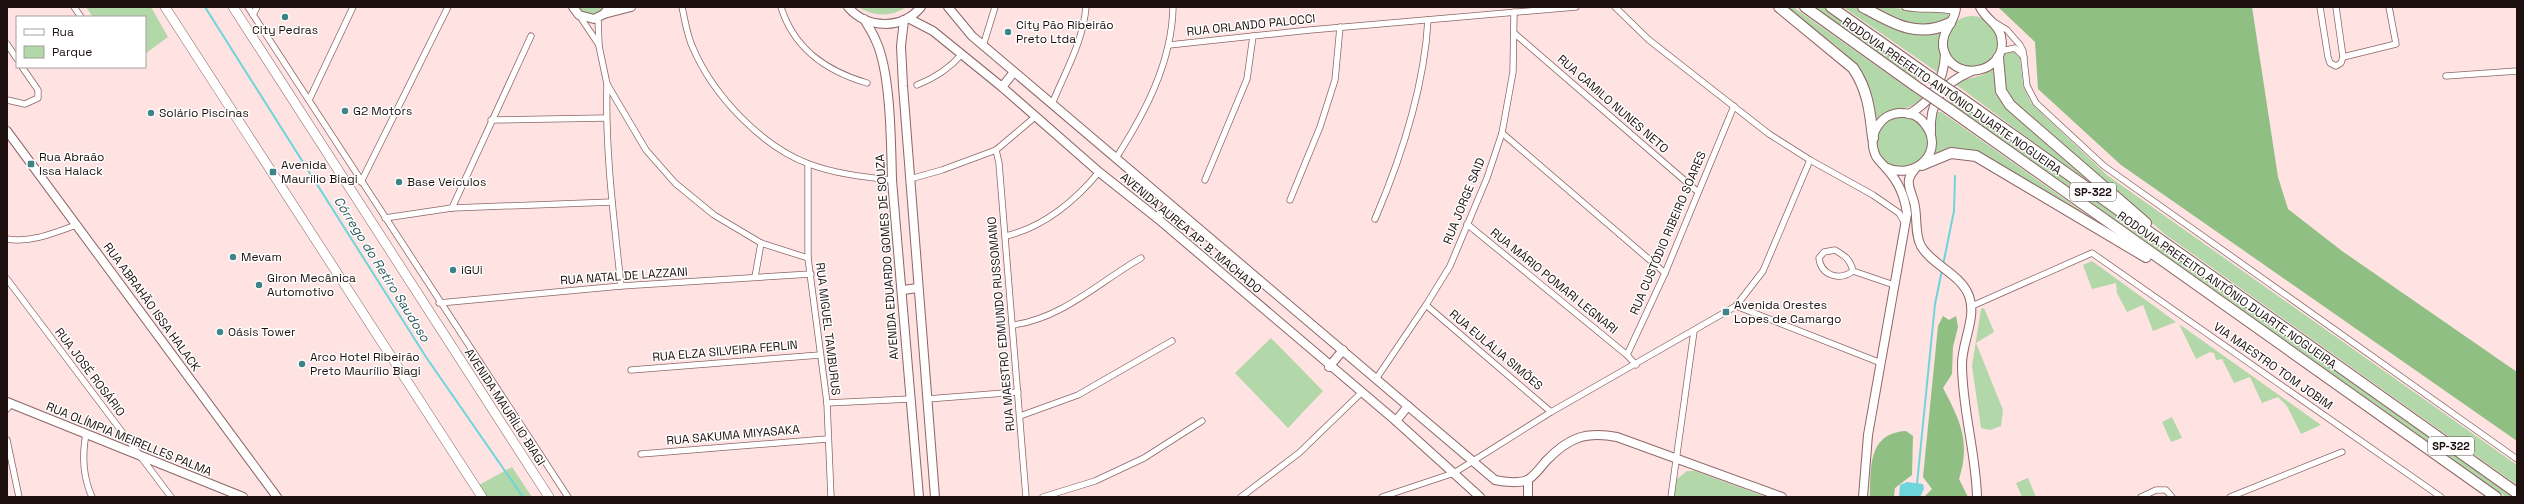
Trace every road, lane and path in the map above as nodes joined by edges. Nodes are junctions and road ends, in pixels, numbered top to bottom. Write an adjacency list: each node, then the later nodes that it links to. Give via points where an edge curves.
1 (74, 7): 33 (street)
2 (165, 7): 159 (main road)
3 (233, 7): 160 (main road, AVENIDA MAURÍLIO BIAGI)
4 (248, 7): 32 (street)
5 (257, 7): 32 (street)
6 (353, 7): 63 (street)
7 (448, 7): 86 (street)
8 (631, 7): 31 (street)
9 (682, 7): 79 (street, via 692,48 718,91 753,129 788,154)
10 (781, 7): 58 (street, via 786,24 816,61 842,76)
11 (848, 7): 34 (street)
12 (921, 7): 35 (street)
13 (948, 7): 46 (street, AVENIDA AUREA AP. B. MACHADO, via 956,20)
14 (995, 7): 46 (street)
15 (1086, 7): 64 (street, via 1076,51)
16 (1173, 7): 44 (street, via 1173,30)
17 (1576, 7): 30 (street, RUA ORLANDO PALOCCI)
18 (1615, 7): 65 (street, via 1649,40)
19 (1778, 7): 75 (highway, via 1853,68 1869,100)
20 (1805, 7): 113 (highway, RODOVIA PREFEITO ANTÔNIO DUARTE NOGUEIRA / SP-322, bridge)
21 (1831, 7): 111 (highway, RODOVIA PREFEITO ANTÔNIO DUARTE NOGUEIRA / SP-322, bridge)
22 (1863, 7): 38 (highway, via 1907,30 1935,29)
23 (1905, 7): 28 (street)
24 (1980, 7): 36 (street)
25 (2320, 7): 51 (street, via 2330,63 2336,66 2342,63)
26 (2336, 7): 51 (street)
27 (2389, 7): 51 (street, via 2396,44)
28 (1956, 9): 38 (street)
29 (574, 10): 31 (street, via 589,19); 45 (street)
30 (1514, 12): 37 (street, RUA ORLANDO PALOCCI); 40 (street, RUA JORGE SAID)
31 (604, 13): 45 (street)
32 (253, 15): 63 (street)
33 (80, 16)
34 (864, 19): 35 (street, via 880,24); 72 (street, AVENIDA EDUARDO GOMES DE SOUZA, via 876,41 882,60)
35 (906, 19): 47 (street, AVENIDA AUREA AP. B. MACHADO, via 933,31); 71 (street, via 901,46)
36 (1990, 19): 49 (street, via 2001,35); 50 (street, via 2007,30 2020,45)
37 (1428, 20): 39 (street, RUA ORLANDO PALOCCI); 94 (street, via 1427,41 1410,126 1398,167)
38 (1951, 22): 48 (street, via 1943,38)
39 (1340, 27): 42 (street, RUA ORLANDO PALOCCI); 88 (street, via 1335,80 1320,127)
40 (1514, 33): 73 (street, RUA JORGE SAID, via 1514,72); 87 (street, RUA CAMILO NUNES NETO)
41 (531, 36): 69 (street)
42 (1253, 36): 44 (street, RUA ORLANDO PALOCCI); 85 (street, via 1246,79)
43 (7, 44): 52 (street)
44 (1168, 45): 77 (street, via 1157,84)
45 (599, 46): 59 (street)
46 (983, 46): 55 (street, AVENIDA AUREA AP. B. MACHADO)
47 (962, 54): 60 (street, via 951,66 931,79); 61 (street, AVENIDA AUREA AP. B. MACHADO)
48 (1945, 54): 56 (street, via 1955,66); 66 (street, via 1943,74 1934,90 1922,106)
49 (1999, 55): 50 (street, via 2015,48); 56 (street, via 1986,69); 111 (highway, via 2001,91 2015,111 2157,232)
50 (2024, 57): 147 (street, via 2027,86 2033,100 2108,170)
51 (2343, 57)
52 (16, 58)
53 (23, 68): 62 (street, via 39,94 38,98 31,103 21,104)
54 (2517, 71): 57 (street)
55 (1014, 72): 61 (street); 64 (street, AVENIDA AUREA AP. B. MACHADO)
56 (1970, 72): 74 (street, via 1952,81 1939,96 1931,110)
57 (2446, 76)
58 (867, 83)
59 (607, 84): 68 (street); 100 (street, via 646,150 675,183 714,215)
60 (917, 84)
61 (1002, 87): 67 (street, AVENIDA AUREA AP. B. MACHADO)
62 (7, 100)
63 (309, 100): 86 (street)
64 (1052, 104): 77 (street, AVENIDA AUREA AP. B. MACHADO)
65 (1734, 106): 78 (street, via 1769,134); 87 (street, RUA CUSTÓDIO RIBEIRO SOARES)
66 (1909, 114): 74 (street, via 1923,122); 75 (street, via 1901,113 1885,118 1875,130)
67 (1035, 117): 76 (street); 82 (street, AVENIDA AUREA AP. B. MACHADO)
68 (606, 118): 69 (street); 89 (street)
69 (491, 120): 91 (street)
70 (7, 131): 96 (street, RUA ABRAHÃO ISSA HALACK)
71 (906, 132): 72 (street); 83 (street)
72 (891, 133): 84 (street, AVENIDA EDUARDO GOMES DE SOUZA)
73 (1502, 133): 95 (street, RUA JORGE SAID, via 1487,178); 104 (street)
74 (1931, 135): 81 (street, via 1930,151)
75 (1873, 138): 80 (street, via 1875,154)
76 (996, 150): 83 (street); 98 (street, RUA MAESTRO EDMUNDO RUSSOMANO)
77 (1116, 158): 90 (street, AVENIDA AUREA AP. B. MACHADO)
78 (1810, 160): 97 (street, via 1885,203 1899,213); 116 (street, via 1763,272)
79 (808, 164): 84 (street, via 844,175); 101 (street, RUA MIGUEL TAMBURUS)
80 (1885, 167): 81 (street, via 1900,172); 97 (street, via 1902,191 1906,203)
81 (1919, 167): 113 (highway, via 1951,153 1976,156); 117 (street, via 1910,175 1908,182 1916,214 1918,238 1922,247 1934,260 1963,285)
82 (1099, 172): 93 (street, AVENIDA AUREA AP. B. MACHADO); 98 (street, via 1080,194 1064,207 1024,232)
83 (910, 179): 110 (street)
84 (892, 180): 112 (street, AVENIDA EDUARDO GOMES DE SOUZA)
85 (1205, 180)
86 (361, 182): 92 (street)
87 (1698, 192): 104 (street, RUA CUSTÓDIO RIBEIRO SOARES)
88 (1290, 200)
89 (612, 202): 91 (street); 109 (street)
90 (1169, 204): 93 (street); 121 (street, AVENIDA AUREA AP. B. MACHADO)
91 (452, 208): 92 (street)
92 (385, 218): 114 (street)
93 (1157, 218): 126 (street, AVENIDA AUREA AP. B. MACHADO)
94 (1375, 219)
95 (1467, 224): 115 (street, RUA JORGE SAID, via 1450,266); 123 (street, RUA MÁRIO POMARI LEGNARI)
96 (76, 225): 99 (street, via 46,236); 158 (street, RUA ABRAHÃO ISSA HALACK)
97 (1906, 225): 108 (street)
98 (1006, 236): 118 (street, RUA MAESTRO EDMUNDO RUSSOMANO)
99 (7, 239)
100 (761, 243): 101 (street); 106 (street)
101 (808, 258): 105 (street, RUA MIGUEL TAMBURUS)
102 (1141, 258): 118 (street, via 1076,301 1051,314 1029,322)
103 (1853, 271): 103 (street, via 1846,256 1834,250 1824,252 1819,258 1820,266 1837,277 1845,277); 108 (street)
104 (1664, 273): 123 (street, RUA CUSTÓDIO RIBEIRO SOARES)
105 (811, 274): 106 (street, RUA NATAL DE LAZZANI); 122 (street, RUA MIGUEL TAMBURUS)
106 (755, 277): 109 (street, RUA NATAL DE LAZZANI)
107 (7, 279): 144 (street, RUA JOSÉ ROSÁRIO)
108 (1894, 285): 124 (street)
109 (621, 286): 114 (street, RUA NATAL DE LAZZANI)
110 (918, 288): 112 (street); 132 (street)
111 (2228, 288): 151 (highway, RODOVIA PREFEITO ANTÔNIO DUARTE NOGUEIRA / SP-322)
112 (902, 290): 131 (street, AVENIDA EDUARDO GOMES DE SOUZA)
113 (2218, 300): 177 (highway, RODOVIA PREFEITO ANTÔNIO DUARTE NOGUEIRA / SP-322)
114 (439, 303): 161 (street)
115 (1426, 305): 128 (street, RUA JORGE SAID); 136 (street, RUA EULÁLIA SIMÕES)
116 (1736, 306): 119 (street); 124 (street)
117 (1972, 306): 172 (street, via 1962,364); 176 (street, VIA MAESTRO TOM JOBIM, via 2092,253)
118 (1013, 324): 129 (street, RUA MAESTRO EDMUNDO RUSSOMANO)
119 (1694, 331): 125 (street); 146 (street)
120 (1172, 341): 137 (street, via 1078,395)
121 (1342, 350): 126 (street); 128 (street, AVENIDA AUREA AP. B. MACHADO)
122 (820, 355): 127 (street, RUA ELZA SILVEIRA FERLIN); 133 (street, RUA MIGUEL TAMBURUS)
123 (1627, 355): 125 (street)
124 (1881, 363): 153 (street, via 1868,435)
125 (1636, 365): 136 (street)
126 (1329, 367): 130 (street, AVENIDA AUREA AP. B. MACHADO)
127 (631, 370)
128 (1376, 378): 135 (street, AVENIDA AUREA AP. B. MACHADO)
129 (1018, 392): 132 (street); 137 (street, RUA MAESTRO EDMUNDO RUSSOMANO)
130 (1361, 393): 139 (street, AVENIDA AUREA AP. B. MACHADO); 152 (street, via 1299,453)
131 (910, 398): 133 (street); 163 (street, AVENIDA EDUARDO GOMES DE SOUZA)
132 (927, 398): 164 (street)
133 (827, 403): 141 (street, RUA MIGUEL TAMBURUS)
134 (8, 405): 140 (street, RUA OLÍMPIA MEIRELLES PALMA)
135 (1408, 406): 139 (street); 148 (street, AVENIDA AUREA AP. B. MACHADO)
136 (1551, 412): 148 (street)
137 (1020, 416): 165 (street, RUA MAESTRO EDMUNDO RUSSOMANO)
138 (1202, 421): 166 (street, via 1144,458 1095,481)
139 (1396, 421): 149 (street, AVENIDA AUREA AP. B. MACHADO)
140 (86, 434): 144 (street, RUA OLÍMPIA MEIRELLES PALMA); 155 (street, via 83,453 85,475)
141 (827, 438): 145 (street, RUA SAKUMA MIYASAKA); 162 (street, RUA MIGUEL TAMBURUS)
142 (7, 440): 154 (street)
143 (2342, 452): 175 (street)
144 (138, 454): 156 (street, RUA JOSÉ ROSÁRIO); 157 (street, RUA OLÍMPIA MEIRELLES PALMA)
145 (640, 454)
146 (1676, 457): 150 (street, via 1598,433 1587,435 1558,449); 170 (street); 171 (street)
147 (2517, 459)
148 (1472, 460): 149 (street); 150 (street, AVENIDA AUREA AP. B. MACHADO, via 1495,480)
149 (1454, 473): 167 (street); 168 (street, AVENIDA AUREA AP. B. MACHADO)
150 (1528, 480): 169 (street)
151 (2517, 493)
152 (1244, 496)
153 (1862, 496)
154 (19, 497)
155 (92, 497)
156 (171, 497)
157 (243, 497)
158 (277, 497)
159 (482, 497)
160 (549, 497)
161 (568, 497)
162 (831, 497)
163 (919, 497)
164 (935, 497)
165 (1026, 497)
166 (1043, 497)
167 (1382, 497)
168 (1480, 497)
169 (1528, 497)
170 (1670, 497)
171 (1782, 497)
172 (1977, 497)
173 (2141, 497): 174 (street, via 2156,490 2166,490)
174 (2172, 497)
175 (2230, 497)
176 (2441, 497)
177 (2496, 497)

